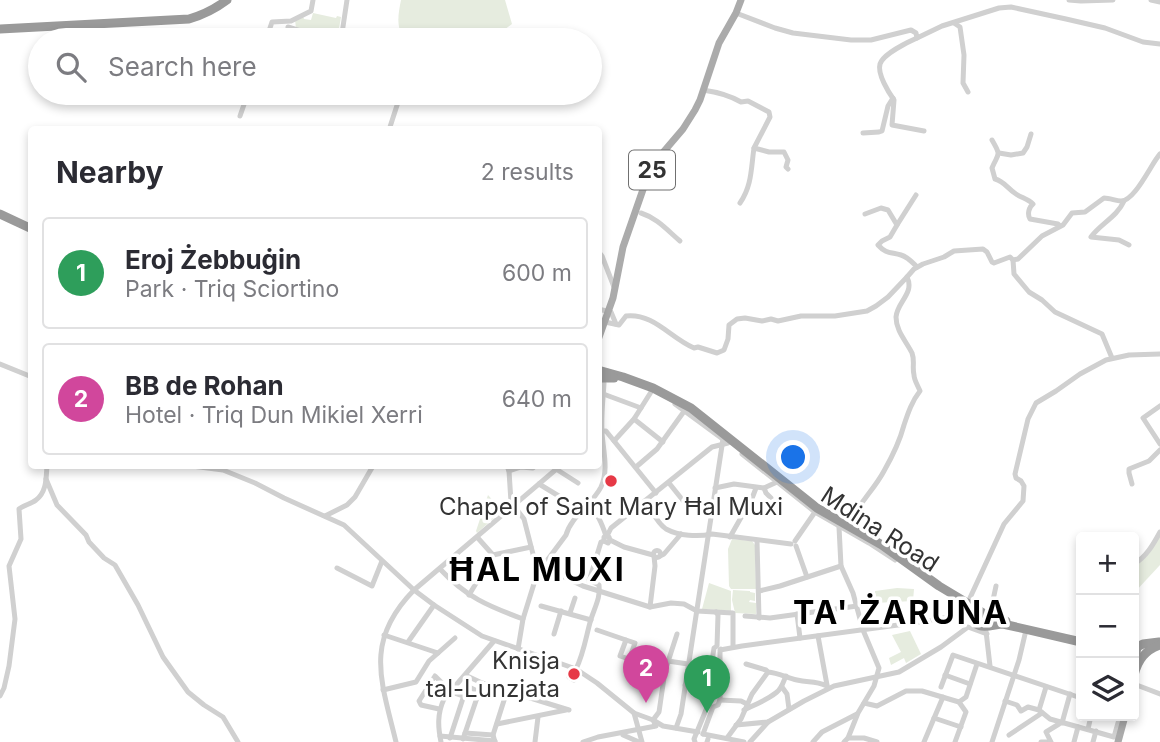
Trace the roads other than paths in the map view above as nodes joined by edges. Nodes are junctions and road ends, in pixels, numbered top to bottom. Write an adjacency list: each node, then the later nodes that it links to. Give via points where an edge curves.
1 (219, 0): 12 (highway, via 188,13)
2 (227, 0): 12 (highway, via 189,19)
3 (313, 0): 14 (street, via 311,11 291,21 272,22)
4 (347, 0): 16 (street)
5 (741, 0): 10 (main road, 25)
6 (1069, 0): 7 (street)
7 (1114, 0)
8 (1151, 0): 9 (street)
9 (1160, 2)
10 (736, 13): 17 (street, via 770,27 811,35 866,40 911,30); 19 (main road, 25, via 719,43)
11 (954, 23): 17 (street); 18 (street, via 1016,7); 20 (street, via 960,29 963,83)
12 (0, 27)
13 (288, 27): 15 (street)
14 (270, 28)
15 (291, 28)
16 (343, 28)
17 (917, 38): 21 (street, via 888,54 880,64)
18 (1160, 44)
19 (703, 90): 30 (street, via 740,102 747,100 770,113); 49 (main road, 25, via 683,129 647,178 622,247)
20 (968, 92)
21 (893, 98): 26 (street, via 892,126); 27 (street, via 882,131)
22 (244, 105): 24 (street)
23 (397, 105): 25 (street)
24 (240, 116)
25 (390, 126)
26 (924, 131)
27 (863, 133)
28 (1031, 134): 31 (street, via 1023,153)
29 (992, 141): 31 (street)
30 (754, 148): 33 (street, via 785,152); 36 (street, via 747,193)
31 (999, 153): 41 (street, via 992,168 995,179 1032,202 1030,219)
32 (1160, 154): 35 (street)
33 (788, 169)
34 (916, 195): 40 (street)
35 (1124, 201): 41 (street, via 1104,198 1085,212 1072,213); 44 (street, via 1091,237)
36 (740, 203)
37 (642, 213): 43 (street)
38 (865, 214): 40 (street, via 886,208)
39 (0, 216): 42 (highway)
40 (897, 225): 47 (street, via 878,245)
41 (1060, 226): 46 (street)
42 (28, 229)
43 (680, 241)
44 (1129, 244)
45 (602, 256): 49 (street)
46 (1013, 260): 47 (street, via 992,262 986,250 980,249 954,251); 56 (street, via 1014,274 1029,292 1055,312 1102,334)
47 (917, 267): 48 (street)
48 (907, 276): 53 (street, via 876,306 854,314 778,321 737,319 729,325 724,350 717,353 684,344 646,318 629,315); 100 (street, via 909,288 896,321 913,356 920,391 886,469)
49 (615, 290): 51 (main road, 25)
50 (602, 310): 51 (street)
51 (609, 312): 52 (main road, 25); 53 (street)
52 (605, 322): 53 (street); 54 (main road, 25)
53 (616, 324)
54 (602, 330)
55 (1160, 354): 56 (street)
56 (1112, 358): 127 (street, via 1080,373 1034,405 1016,474 1024,486 1023,501 1004,524)
57 (0, 364): 59 (street)
58 (602, 371): 64 (highway, Mdina Road)
59 (28, 375)
60 (602, 381): 61 (highway, Mdina Road, via 610,377)
61 (642, 386): 62 (street, Mdina Road); 64 (highway, Mdina Road)
62 (651, 392): 66 (street); 67 (street, Mdina Road)
63 (602, 393): 66 (street)
64 (669, 396): 100 (highway, Mdina Road)
65 (1160, 406): 73 (street, via 1143,418)
66 (641, 408): 68 (street)
67 (685, 410): 71 (street); 72 (street, Mdina Road)
68 (634, 419): 70 (street); 71 (street)
69 (602, 431): 70 (street)
70 (614, 441): 75 (street)
71 (663, 442): 75 (street)
72 (724, 442): 83 (street, Mdina Road); 85 (street); 88 (street)
73 (1160, 447): 87 (street, via 1149,461 1129,469)
74 (602, 456): 95 (street, via 604,475)
75 (636, 467): 91 (street)
76 (47, 469): 82 (street)
77 (215, 469): 99 (street)
78 (371, 469): 99 (street, via 348,505)
79 (508, 469): 94 (street)
80 (556, 469): 86 (street)
81 (560, 469): 84 (street)
82 (46, 479): 195 (street, via 37,500 19,509 21,539 9,566 15,620); 240 (street, via 57,505 115,565 163,657 188,692 223,717)
83 (777, 482): 90 (street); 97 (street, Mdina Road)
84 (578, 483)
85 (669, 483): 91 (street); 96 (street, via 685,503)
86 (539, 484): 92 (street); 94 (street)
87 (1132, 484)
88 (715, 488): 89 (street, via 734,484); 96 (street)
89 (756, 488): 90 (street); 90 (street, via 751,500 768,508 772,499)
90 (764, 488)
91 (656, 493): 93 (street)
92 (567, 501)
93 (645, 501): 102 (street, via 664,528); 106 (street, via 611,528)
94 (513, 506): 104 (street); 109 (street, via 524,519)
95 (588, 506): 106 (street); 115 (street)
96 (712, 508): 103 (street)
97 (815, 512): 100 (street, Mdina Road); 108 (street)
98 (743, 514): 105 (street)
99 (325, 516): 113 (street, via 344,525)
100 (844, 526): 116 (street); 127 (highway, Mdina Road, via 882,545); 127 (street, Mdina Road, via 956,601)
101 (1160, 533): 114 (street)
102 (681, 534): 103 (street); 110 (street, via 664,554)
103 (708, 535): 105 (street); 133 (street)
104 (477, 537): 111 (street); 118 (street)
105 (730, 537): 107 (street)
106 (607, 538): 110 (street); 120 (street, via 601,542)
107 (757, 541): 108 (street); 123 (street)
108 (794, 544): 119 (street)
109 (527, 548): 111 (street); 112 (street); 115 (street)
110 (657, 554): 131 (street)
111 (493, 555): 125 (street)
112 (519, 556)
113 (382, 561): 117 (street, via 372,586); 122 (street)
114 (1139, 562)
115 (543, 565): 120 (street); 140 (street)
116 (841, 566): 119 (street); 130 (street)
117 (337, 568)
118 (440, 569): 122 (street); 125 (street)
119 (807, 577): 123 (street)
120 (589, 584): 124 (street)
121 (996, 586): 142 (street)
122 (414, 590): 128 (street); 148 (street)
123 (758, 591): 139 (street)
124 (600, 592): 131 (street); 141 (street)
125 (469, 595): 140 (street)
126 (575, 598): 135 (street)
127 (967, 601): 137 (highway, Mdina Road); 142 (highway, Mdina Road)
128 (433, 605): 155 (street); 156 (street)
129 (541, 606): 132 (street)
130 (857, 606): 136 (street); 144 (street)
131 (650, 607): 133 (street, via 684,604)
132 (561, 611): 135 (street); 146 (street)
133 (697, 611): 134 (street); 166 (street)
134 (716, 612): 159 (street, via 733,613); 161 (street)
135 (570, 613): 141 (street)
136 (797, 614): 139 (street); 151 (street)
137 (974, 614): 142 (highway, Mdina Road); 144 (street)
138 (746, 616): 139 (street)
139 (759, 618)
140 (523, 619): 160 (street)
141 (591, 620): 170 (street)
142 (991, 623): 145 (highway, Mdina Road); 152 (highway, Mdina Road); 169 (street); 176 (street, via 968,627 899,672)
143 (597, 630): 154 (street)
144 (863, 630): 149 (street); 176 (street, via 878,665)
145 (1026, 630): 153 (highway, Mdina Road); 174 (street)
146 (554, 634)
147 (677, 634): 164 (street)
148 (384, 635): 156 (street); 189 (street, via 380,654)
149 (818, 635): 151 (street); 184 (street)
150 (455, 638): 162 (street)
151 (800, 638): 159 (street)
152 (1076, 639)
153 (1076, 639)
154 (626, 640): 163 (street, via 620,656); 163 (street, via 635,643)
155 (494, 641): 160 (street); 173 (street)
156 (408, 642): 162 (street)
157 (1160, 644): 158 (highway); 165 (highway)
158 (1139, 646)
159 (733, 647): 161 (street)
160 (518, 649): 170 (street)
161 (718, 649): 187 (street); 200 (street)
162 (438, 653): 178 (street)
163 (629, 660): 171 (street)
164 (668, 661): 166 (street); 171 (street)
165 (1139, 662)
166 (688, 664): 181 (street)
167 (746, 664): 172 (street)
168 (978, 664): 169 (street); 177 (street, via 953,655); 180 (street)
169 (989, 666): 174 (street)
170 (576, 670): 211 (street)
171 (664, 671): 219 (street)
172 (768, 672): 175 (street); 206 (street)
173 (465, 675): 179 (street); 192 (street)
174 (1014, 675): 186 (street); 201 (street)
175 (786, 676): 183 (street); 184 (street)
176 (877, 676): 184 (street); 203 (street)
177 (945, 676): 180 (street); 185 (street)
178 (416, 682): 188 (street); 189 (street)
179 (482, 683): 191 (street); 232 (street)
180 (970, 684): 199 (street)
181 (685, 685): 187 (street); 225 (street)
182 (1139, 686): 194 (street)
183 (782, 687): 206 (street, via 775,695); 208 (street)
184 (828, 687): 208 (street)
185 (941, 687)
186 (1046, 687): 193 (street); 209 (street)
187 (709, 688): 205 (street, via 706,701)
188 (427, 689): 192 (street, via 435,676); 207 (street, via 421,705)
189 (383, 690): 241 (street)
190 (475, 690): 196 (street, via 467,686)
191 (507, 691): 204 (street); 221 (street)
192 (451, 692): 196 (street); 207 (street)
193 (1070, 694): 197 (street); 220 (street)
194 (1160, 694)
195 (0, 696)
196 (463, 696): 234 (street)
197 (1076, 696)
198 (943, 697): 202 (street); 203 (street, via 906,691 877,706); 215 (street)
199 (966, 697): 202 (street); 210 (street)
200 (720, 701): 205 (street); 206 (street, via 741,701)
201 (1005, 701): 209 (street, via 1021,710); 251 (street)
202 (959, 702): 210 (street)
203 (864, 703): 212 (street)
204 (550, 705): 213 (street); 213 (street, via 570,707)
205 (710, 706): 230 (street)
206 (746, 707): 222 (street)
207 (439, 709): 235 (street)
208 (789, 709): 218 (street)
209 (1041, 711): 220 (street); 231 (street)
210 (966, 712): 223 (street)
211 (634, 713): 219 (street); 227 (street)
212 (858, 713): 239 (street); 247 (street, via 822,732)
213 (548, 714): 214 (street)
214 (538, 717): 221 (street); 242 (street)
215 (934, 718): 223 (street); 249 (street)
216 (1090, 721): 226 (street)
217 (1121, 721): 238 (main road)
218 (768, 722): 222 (street); 246 (street)
219 (654, 723): 225 (street); 227 (street)
220 (1061, 723): 224 (street); 253 (street, via 1046,733)
221 (497, 724): 236 (street)
222 (736, 725): 233 (street)
223 (961, 727): 250 (street)
224 (1078, 727): 226 (street); 254 (street)
225 (676, 728): 230 (street)
226 (1088, 729): 228 (street)
227 (639, 730): 229 (street); 244 (street)
228 (1096, 732): 238 (street); 255 (street)
229 (620, 734): 243 (street); 244 (street)
230 (696, 735): 237 (street)
231 (1009, 735)
232 (464, 736): 234 (street); 236 (street)
233 (727, 737): 237 (street); 245 (street)
234 (450, 738): 235 (street)
235 (440, 739)
236 (494, 739)
237 (709, 739)
238 (1116, 739)
239 (846, 740): 248 (street)
240 (238, 742)
241 (396, 742)
242 (535, 742)
243 (583, 742)
244 (640, 742)
245 (744, 742)
246 (750, 742)
247 (813, 742)
248 (877, 742)
249 (924, 742)
250 (955, 742)
251 (992, 742)
252 (1041, 742): 253 (street)
253 (1049, 742)
254 (1074, 742)
255 (1093, 742)

